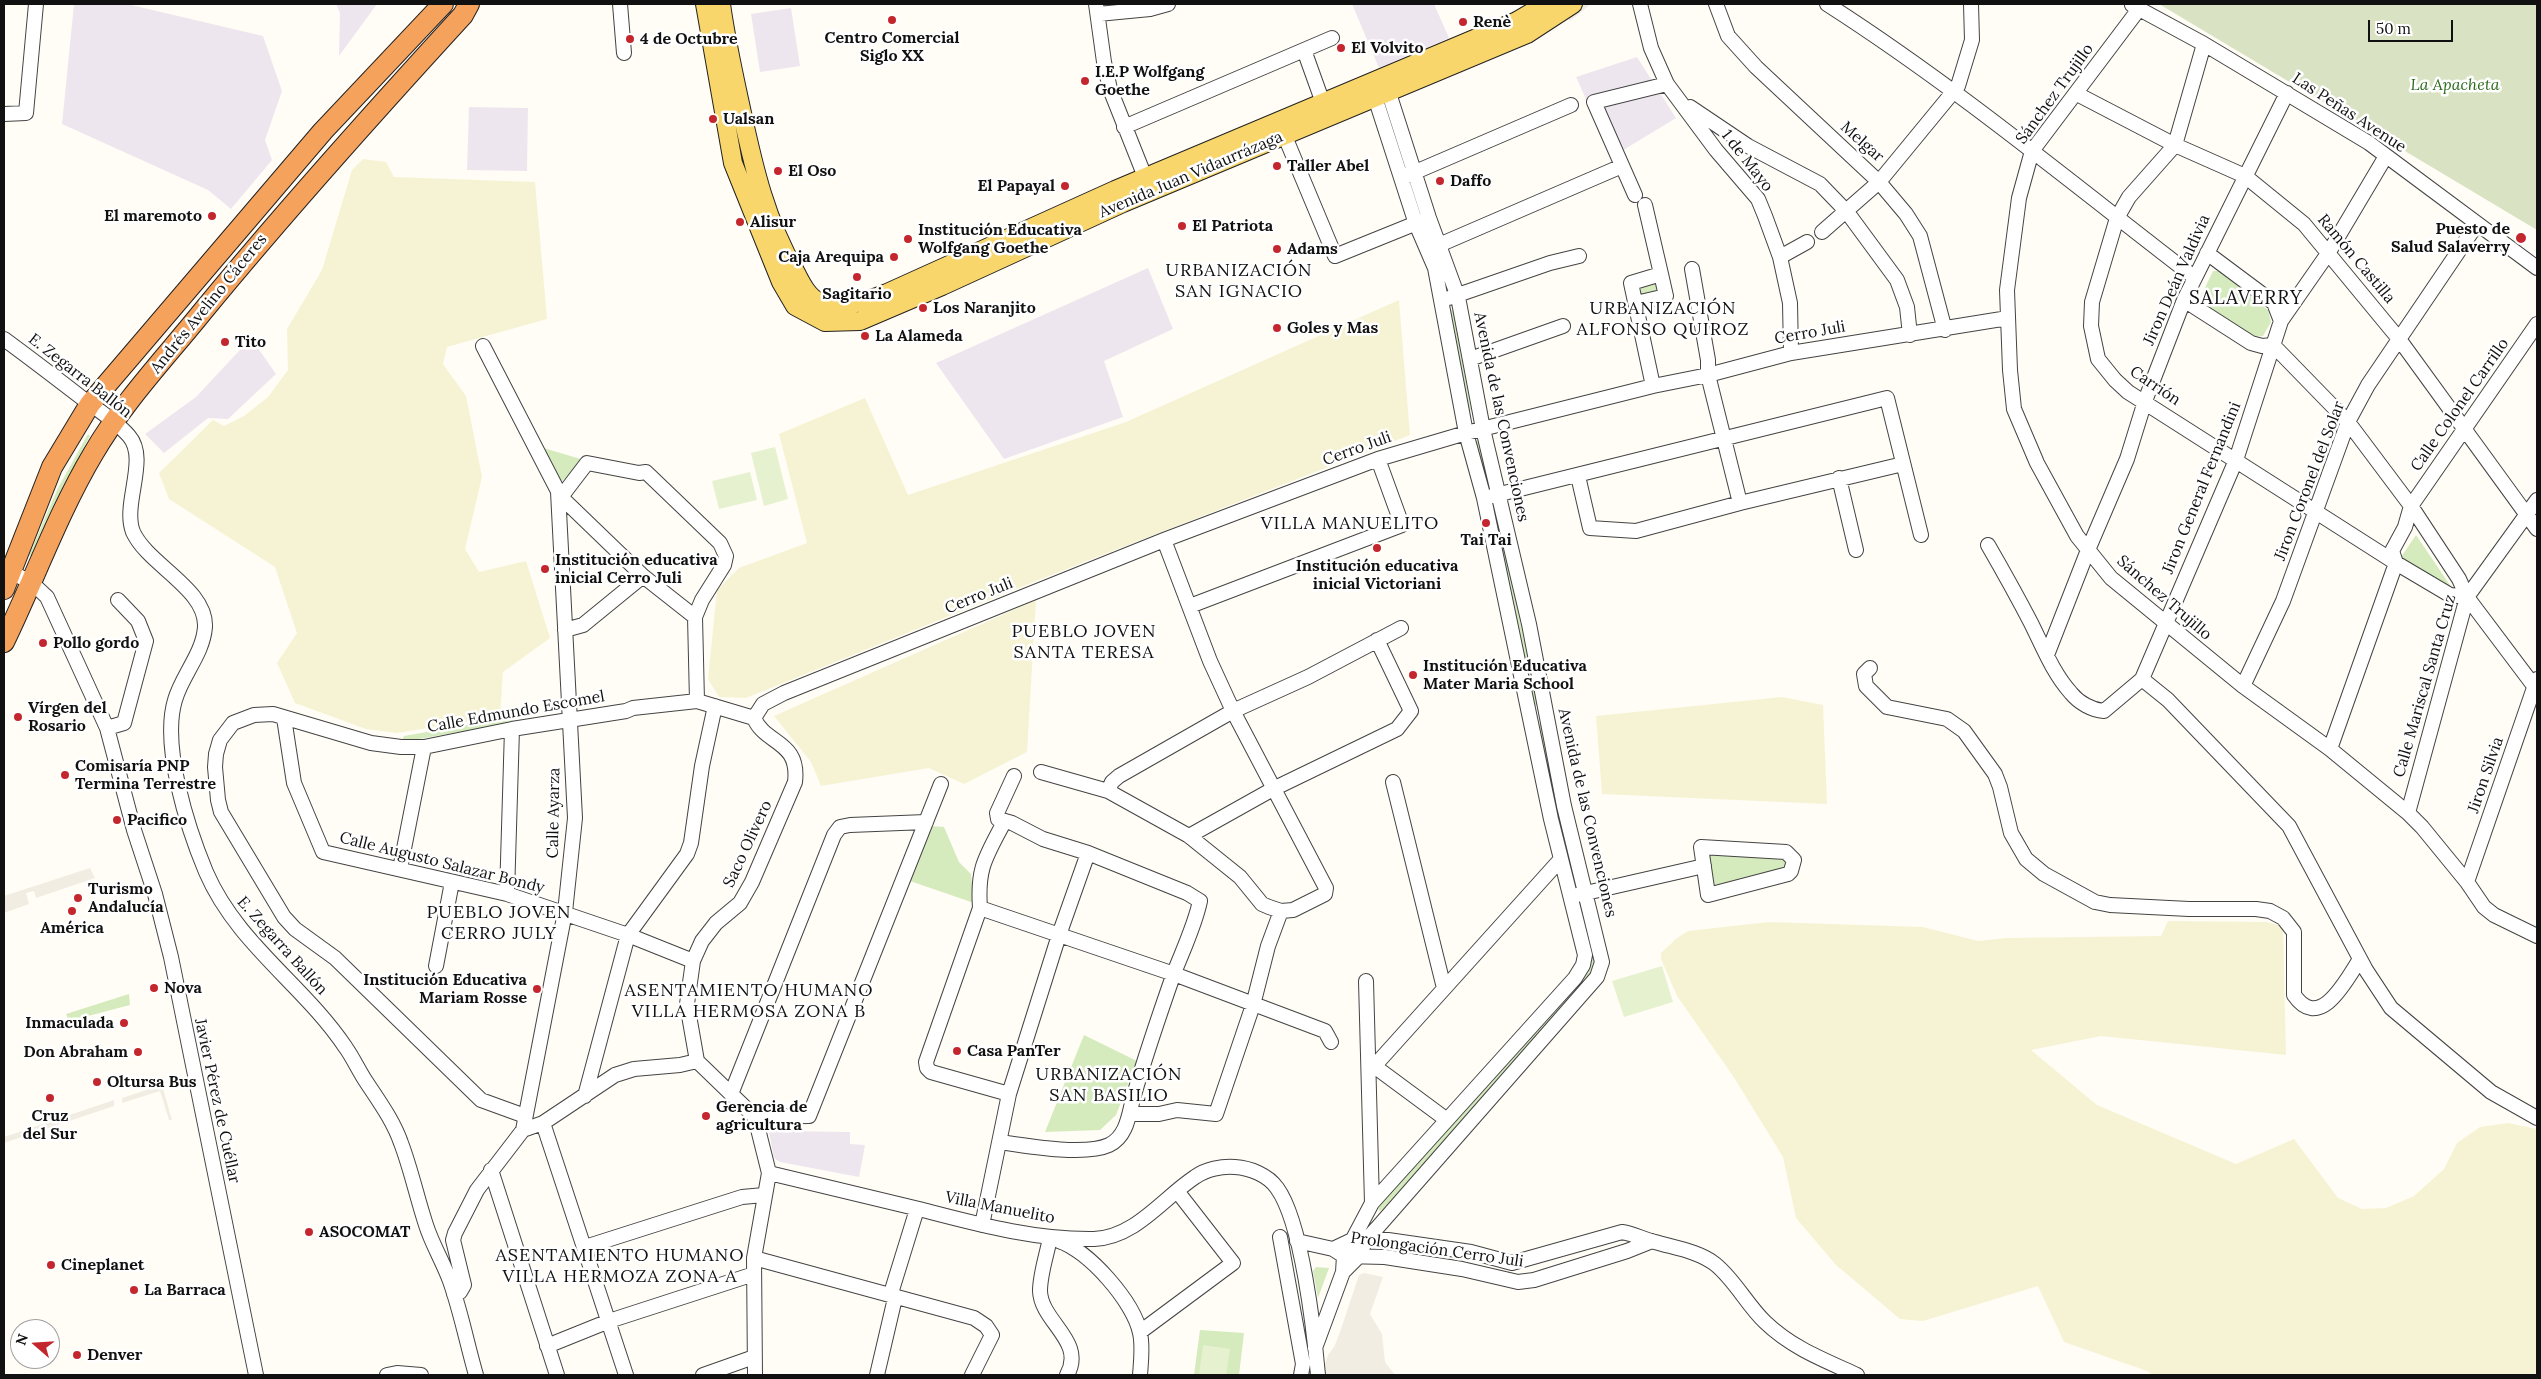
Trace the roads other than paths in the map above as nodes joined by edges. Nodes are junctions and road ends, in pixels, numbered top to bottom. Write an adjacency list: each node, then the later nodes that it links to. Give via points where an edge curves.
1 (28, 4): 2 (street)
2 (36, 4): 30 (street, via 26,113)
3 (443, 4): 77 (highway, Andrés Avelino Cáceres, via 318,137)
4 (480, 4): 17 (highway, Andrés Avelino Cáceres)
5 (620, 4): 21 (street)
6 (705, 4): 32 (main road, Avenida Juan Vidaurrázaga)
7 (721, 4): 31 (main road, Avenida Juan Vidaurrázaga)
8 (1168, 4): 16 (street, via 1150,9)
9 (1546, 4): 23 (main road, Avenida Juan Vidaurrázaga)
10 (1573, 4): 23 (main road, Avenida Juan Vidaurrázaga, via 1527,34)
11 (1640, 4): 22 (street, 1 de Mayo, via 1651,48)
12 (1716, 4): 42 (street, Melgar, via 1728,36 1756,67)
13 (1827, 4): 24 (street)
14 (1971, 4): 24 (street, via 1972,40 1958,86)
15 (2135, 6): 19 (street, Las Peñas Avenue); 26 (street, Sánchez Trujillo)
16 (1097, 9): 33 (street, via 1110,89)
17 (466, 10): 78 (highway, Andrés Avelino Cáceres, via 333,156)
18 (1332, 38): 20 (street)
19 (2204, 44): 25 (street, Las Peñas Avenue); 35 (street, Carrión)
20 (1304, 50): 28 (street); 33 (street)
21 (624, 53)
22 (1666, 84): 27 (street, 1 de Mayo); 38 (street, via 1594,102)
23 (1380, 87): 28 (main road, Avenida Juan Vidaurrázaga); 34 (main road, Avenida Juan Vidaurrázaga); 39 (street, Avenida de las Convenciones)
24 (1953, 91): 36 (street); 42 (street)
25 (2287, 93): 37 (street, Las Peñas Avenue); 40 (street, Jiron Deán Valdivia)
26 (2077, 94): 35 (street, Ramón Castilla); 36 (street, Sánchez Trujillo)
27 (1680, 100): 43 (street, via 1748,146 1820,184); 53 (street, 1 de Mayo, via 1716,150 1758,199)
28 (1323, 103): 34 (main road, Avenida Juan Vidaurrázaga)
29 (1571, 105): 39 (street)
30 (4, 114)
31 (743, 119): 32 (main road); 41 (main road, Avenida Juan Vidaurrázaga, via 754,171 787,258 803,287 821,304 864,302)
32 (726, 123): 34 (main road, Avenida Juan Vidaurrázaga, via 733,163 774,267 791,298 796,306 825,322 845,323 860,320 942,286)
33 (1124, 127): 41 (street)
34 (1282, 129): 41 (main road, Avenida Juan Vidaurrázaga); 45 (street, via 1335,256)
35 (2176, 145): 40 (street, Ramón Castilla); 44 (street, Carrión, via 2129,197)
36 (2032, 151): 44 (street); 62 (street, Sánchez Trujillo, via 2019,198 2009,260)
37 (2386, 156): 46 (street, Las Peñas Avenue); 50 (street, Jiron General Fernandini)
38 (1622, 166): 49 (street); 56 (street, via 1640,200)
39 (1408, 175): 45 (street, Avenida de las Convenciones)
40 (2245, 176): 50 (street, Ramón Castilla, via 2304,224); 51 (street, Jiron Deán Valdivia)
41 (1145, 178)
42 (1879, 182): 43 (street); 66 (street, Melgar, via 1920,236)
43 (1847, 212): 47 (street); 67 (street, via 1898,280 1907,307)
44 (2117, 218): 57 (street); 76 (street, Carrión, via 2096,287 2091,326 2098,359 2105,369 2128,392)
45 (1423, 221): 49 (street, Avenida de las Convenciones); 59 (street, Avenida de las Convenciones)
46 (2477, 224): 54 (street, Las Peñas Avenue); 69 (street, Jiron Coronel del Solar)
47 (1822, 232)
48 (1807, 242): 53 (street)
49 (1440, 245): 58 (street, Avenida de las Convenciones)
50 (2329, 252): 63 (street, Jiron General Fernandini); 69 (street, Ramón Castilla)
51 (2207, 253): 57 (street, Jiron Deán Valdivia); 63 (street, via 2274,303)
52 (1579, 256): 58 (street, via 1550,263)
53 (1780, 256): 72 (street, 1 de Mayo, via 1790,303)
54 (2537, 268)
55 (1692, 269): 74 (street)
56 (1660, 274): 61 (street, via 1631,283); 61 (street, via 1666,296)
57 (2194, 277): 60 (street, Jiron Deán Valdivia)
58 (1458, 297): 59 (street); 73 (street, Avenida de las Convenciones)
59 (1441, 300): 82 (street, Avenida de las Convenciones)
60 (2184, 300): 70 (street, via 2251,344); 76 (street, Jiron Deán Valdivia)
61 (1636, 303): 75 (street)
62 (2008, 318): 66 (street, Cerro Juli); 102 (street, Sánchez Trujillo, via 2014,409 2059,506)
63 (2281, 321): 70 (street, Jiron General Fernandini)
64 (2537, 324): 81 (street, Calle Colonel Carrillo)
65 (1563, 326): 73 (street)
66 (1945, 330): 67 (street, Cerro Juli)
67 (1910, 334): 72 (street, Cerro Juli)
68 (4, 339): 77 (street, E. Zegarra Ballón)
69 (2399, 339): 79 (street, Jiron Coronel del Solar); 81 (street, Ramón Castilla)
70 (2274, 345): 79 (street); 85 (street, Jiron General Fernandini)
71 (483, 346): 90 (street)
72 (1791, 353): 74 (street, Cerro Juli)
73 (1470, 359): 80 (street, Avenida de las Convenciones)
74 (1708, 375): 75 (street, Cerro Juli); 83 (street)
75 (1653, 386): 80 (street, Cerro Juli)
76 (2145, 401): 85 (street, Carrión); 102 (street, Jiron Deán Valdivia, via 2127,459)
77 (90, 404): 78 (street, E. Zegarra Ballón); 105 (highway, Andrés Avelino Cáceres, via 52,467)
78 (114, 422): 106 (highway, Andrés Avelino Cáceres, via 76,485); 197 (street, E. Zegarra Ballón, via 135,447 130,514 134,534 149,555 190,593 204,615 203,638 175,700 172,728 180,791 205,870 226,912 327,1022 393,1124 430,1237)
79 (2348, 422): 94 (street); 95 (street, Jiron Coronel del Solar)
80 (1483, 429): 82 (street, Cerro Juli); 89 (street, Avenida de las Convenciones)
81 (2464, 430): 94 (street, Calle Colonel Carrillo); 96 (street, Ramón Castilla)
82 (1466, 433): 84 (street, Cerro Juli); 91 (street, Avenida de las Convenciones)
83 (1724, 438): 86 (street, via 1887,398); 87 (street); 93 (street)
84 (1378, 459): 99 (street, Cerro Juli); 109 (street, via 1402,525)
85 (2236, 460): 95 (street, Carrión); 111 (street, Jiron General Fernandini)
86 (1903, 464): 88 (street); 98 (street)
87 (1578, 476): 89 (street); 93 (street, via 1590,528 1636,531)
88 (1840, 478): 93 (street); 101 (street)
89 (1499, 493): 91 (street); 124 (street, Avenida de las Convenciones)
90 (560, 495): 104 (street); 110 (street, via 587,463 646,472 720,542 726,556); 113 (street, Calle Ayarza)
91 (1484, 498): 125 (street, Avenida de las Convenciones)
92 (2537, 500): 96 (street, Calle Mariscal Santa Cruz)
93 (1740, 503)
94 (2411, 506): 103 (street, Calle Colonel Carrillo, via 2405,527 2392,551); 107 (street, via 2459,579)
95 (2315, 510): 103 (street, Carrión); 120 (street, Jiron Coronel del Solar, via 2283,601)
96 (2527, 515): 97 (street, Ramón Castilla); 107 (street, Calle Mariscal Santa Cruz)
97 (2537, 529)
98 (1921, 535)
99 (1164, 540): 109 (street); 128 (street, Cerro Juli, via 769,700)
100 (1988, 545): 116 (street)
101 (1856, 550)
102 (2088, 550): 111 (street, Sánchez Trujillo, via 2111,578); 116 (street, Jiron Deán Valdivia)
103 (2396, 563): 107 (street, Carrión, via 2450,595); 132 (street)
104 (643, 576): 110 (street); 113 (street, via 583,625)
105 (8, 580): 106 (street, Javier Pérez de Cuéllar)
106 (32, 582): 115 (highway, Andrés Avelino Cáceres); 129 (street, Javier Pérez de Cuéllar, via 47,597)
107 (2467, 597): 119 (street); 139 (street, Calle Mariscal Santa Cruz)
108 (118, 600): 129 (street, via 138,621 146,641 124,723)
109 (1190, 606): 123 (street)
110 (695, 617): 121 (street)
111 (2166, 624): 118 (street, Jiron General Fernandini); 120 (street, Sánchez Trujillo)
112 (1401, 628): 114 (street)
113 (565, 630): 127 (street, Calle Ayarza)
114 (1376, 640): 123 (street, via 1308,677); 137 (street, via 1411,711 1397,729)
115 (4, 642)
116 (2047, 655): 118 (street, via 2054,671 2072,694 2097,710 2104,711 2112,706)
117 (1870, 668): 158 (street, via 1864,674 1866,686 1887,708 1947,719 1964,731 1995,774 2011,833 2026,859 2044,874 2095,902 2110,905 2270,911 2283,918 2294,932 2294,995 2313,1008 2327,1005)
118 (2142, 679): 158 (street, via 2168,700 2286,822)
119 (2537, 685): 148 (street, Jiron Silvia)
120 (2243, 686): 132 (street, Sánchez Trujillo)
121 (697, 701): 122 (street, Calle Edmundo Escomel); 127 (street, Calle Edmundo Escomel)
122 (715, 706): 128 (street, Calle Edmundo Escomel); 155 (street, via 691,843)
123 (1234, 711): 137 (street); 138 (street, via 1119,776)
124 (1546, 712): 125 (street); 149 (street, Avenida de las Convenciones)
125 (1530, 716): 144 (street, Avenida de las Convenciones)
126 (284, 718): 131 (street, Calle Edmundo Escomel, via 371,743); 146 (street, Calle Augusto Salazar Bondy, via 294,783 323,852); 175 (street, Calle Edmundo Escomel, via 273,714 244,717 233,722 220,740 215,767 216,789 221,812 238,841 284,917 295,929 335,958 481,1100)
127 (571, 718): 130 (street, Calle Edmundo Escomel); 154 (street, Calle Ayarza, via 575,818)
128 (754, 718): 159 (street, Saco Olivero, via 791,755 796,771 795,782 752,882 740,903 708,933)
129 (107, 728): 204 (street, Javier Pérez de Cuéllar, via 171,957)
130 (512, 729): 131 (street, Calle Edmundo Escomel); 150 (street)
131 (424, 747): 146 (street)
132 (2330, 749): 139 (street, Sánchez Trujillo)
133 (1041, 772): 138 (street)
134 (1014, 776): 141 (street, via 997,813 996,818)
135 (1393, 782): 163 (street)
136 (941, 784): 140 (street)
137 (1273, 789): 142 (street); 153 (street, via 1326,888 1325,894 1293,910)
138 (1108, 791): 142 (street)
139 (2408, 813): 148 (street, Sánchez Trujillo)
140 (926, 822): 168 (street, via 850,825 840,827 834,835); 172 (street, via 808,1116)
141 (1004, 822): 143 (street, via 1057,845); 152 (street, via 980,872)
142 (1189, 836): 153 (street, via 1240,877 1262,904)
143 (1088, 853): 156 (street); 161 (street, via 1200,901)
144 (1560, 860): 151 (street, Avenida de las Convenciones); 163 (street)
145 (1704, 866): 145 (street, via 1708,895 1788,874 1794,860 1786,852 1701,847); 149 (street)
146 (400, 868): 147 (street, Calle Augusto Salazar Bondy)
147 (452, 882): 150 (street, Calle Augusto Salazar Bondy); 160 (street)
148 (2467, 882): 157 (street, Sánchez Trujillo, via 2494,915)
149 (1585, 893): 151 (street); 188 (street, Avenida de las Convenciones, via 1602,955 1597,977)
150 (507, 894): 154 (street, Calle Augusto Salazar Bondy)
151 (1571, 896): 174 (street, Avenida de las Convenciones, via 1585,955 1580,971)
152 (980, 908): 156 (street); 169 (street, via 926,1062 931,1072)
153 (1282, 911): 164 (street, via 1268,946)
154 (565, 912): 155 (street, Calle Augusto Salazar Bondy); 175 (street, Calle Ayarza)
155 (628, 935): 159 (street, Calle Augusto Salazar Bondy); 170 (street)
156 (1059, 935): 161 (street); 169 (street)
157 (2537, 936)
158 (2360, 959): 173 (street, via 2391,1008 2491,1092)
159 (693, 961): 166 (street, Saco Olivero, via 687,1004)
160 (436, 966)
161 (1174, 974): 164 (street); 171 (street, via 1135,1090)
162 (1366, 981): 167 (street)
163 (1444, 988): 167 (street)
164 (1253, 1005): 165 (street, via 1325,1031); 171 (street, via 1216,1114 1177,1110 1160,1114)
165 (1331, 1042)
166 (698, 1061): 168 (street); 170 (street, via 634,1069 615,1075)
167 (1372, 1069): 174 (street); 182 (street)
168 (731, 1094): 172 (street)
169 (1009, 1094): 177 (street)
170 (585, 1096): 176 (street)
171 (1131, 1114): 177 (street, via 1120,1136 1110,1144 1096,1148 1054,1150)
172 (755, 1117): 179 (street)
173 (2537, 1118)
174 (1447, 1120): 182 (street, Avenida de las Convenciones)
175 (524, 1123): 176 (street); 178 (street)
176 (543, 1123): 191 (street)
177 (1000, 1142): 184 (street)
178 (491, 1170): 197 (street, via 455,1233 453,1240 464,1285 460,1292); 201 (street)
179 (769, 1173): 181 (street); 183 (street, Villa Manuelito)
180 (1177, 1191): 185 (street, Villa Manuelito, via 1144,1219 1117,1233 1096,1239); 189 (street, Villa Manuelito, via 1213,1169 1236,1167 1257,1172 1277,1187 1286,1201); 200 (street, via 1233,1263)
181 (764, 1195): 191 (street, via 742,1197); 194 (street)
182 (1372, 1202): 187 (street, Avenida de las Convenciones)
183 (917, 1209): 184 (street, Villa Manuelito); 198 (street, via 892,1290)
184 (982, 1225): 185 (street, Villa Manuelito)
185 (1050, 1238): 200 (street, via 1070,1244 1081,1252 1125,1300); 214 (street, via 1040,1291 1050,1315 1069,1344 1071,1356)
186 (1280, 1238): 216 (street, via 1303,1364)
187 (1352, 1240): 188 (street, Prolongación Cerro Juli); 192 (street, Prolongación Cerro Juli)
188 (1366, 1240): 190 (street, Prolongación Cerro Juli, via 1471,1252 1512,1263 1622,1232); 193 (street, Avenida de las Convenciones)
189 (1297, 1241): 192 (street, Prolongación Cerro Juli); 202 (street, Villa Manuelito)
190 (1652, 1241): 193 (street, Prolongación Cerro Juli, via 1534,1280 1518,1282 1462,1269); 218 (street, Prolongación Cerro Juli, via 1692,1252 1715,1264 1765,1322 1815,1357)
191 (586, 1247): 199 (street)
192 (1338, 1253): 193 (street, Prolongación Cerro Juli); 195 (street, Avenida de las Convenciones)
193 (1358, 1256): 195 (street, Avenida de las Convenciones)
194 (754, 1258): 196 (street); 198 (street)
195 (1343, 1272): 202 (street, Avenida de las Convenciones)
196 (754, 1274): 199 (street); 203 (street)
197 (454, 1294): 207 (street, E. Zegarra Ballón)
198 (895, 1298): 212 (street); 213 (street, via 974,1318 986,1326 992,1335)
199 (609, 1322): 201 (street); 209 (street)
200 (1140, 1332): 215 (street)
201 (547, 1346): 208 (street)
202 (1315, 1348): 217 (street, Villa Manuelito)
203 (754, 1357): 210 (street); 211 (street)
204 (256, 1375)
205 (387, 1375): 206 (street, via 397,1372)
206 (421, 1375)
207 (476, 1375)
208 (557, 1375)
209 (626, 1375)
210 (703, 1375)
211 (755, 1375)
212 (877, 1375)
213 (972, 1375)
214 (1067, 1375)
215 (1140, 1375)
216 (1300, 1375)
217 (1318, 1375)
218 (1857, 1375)

